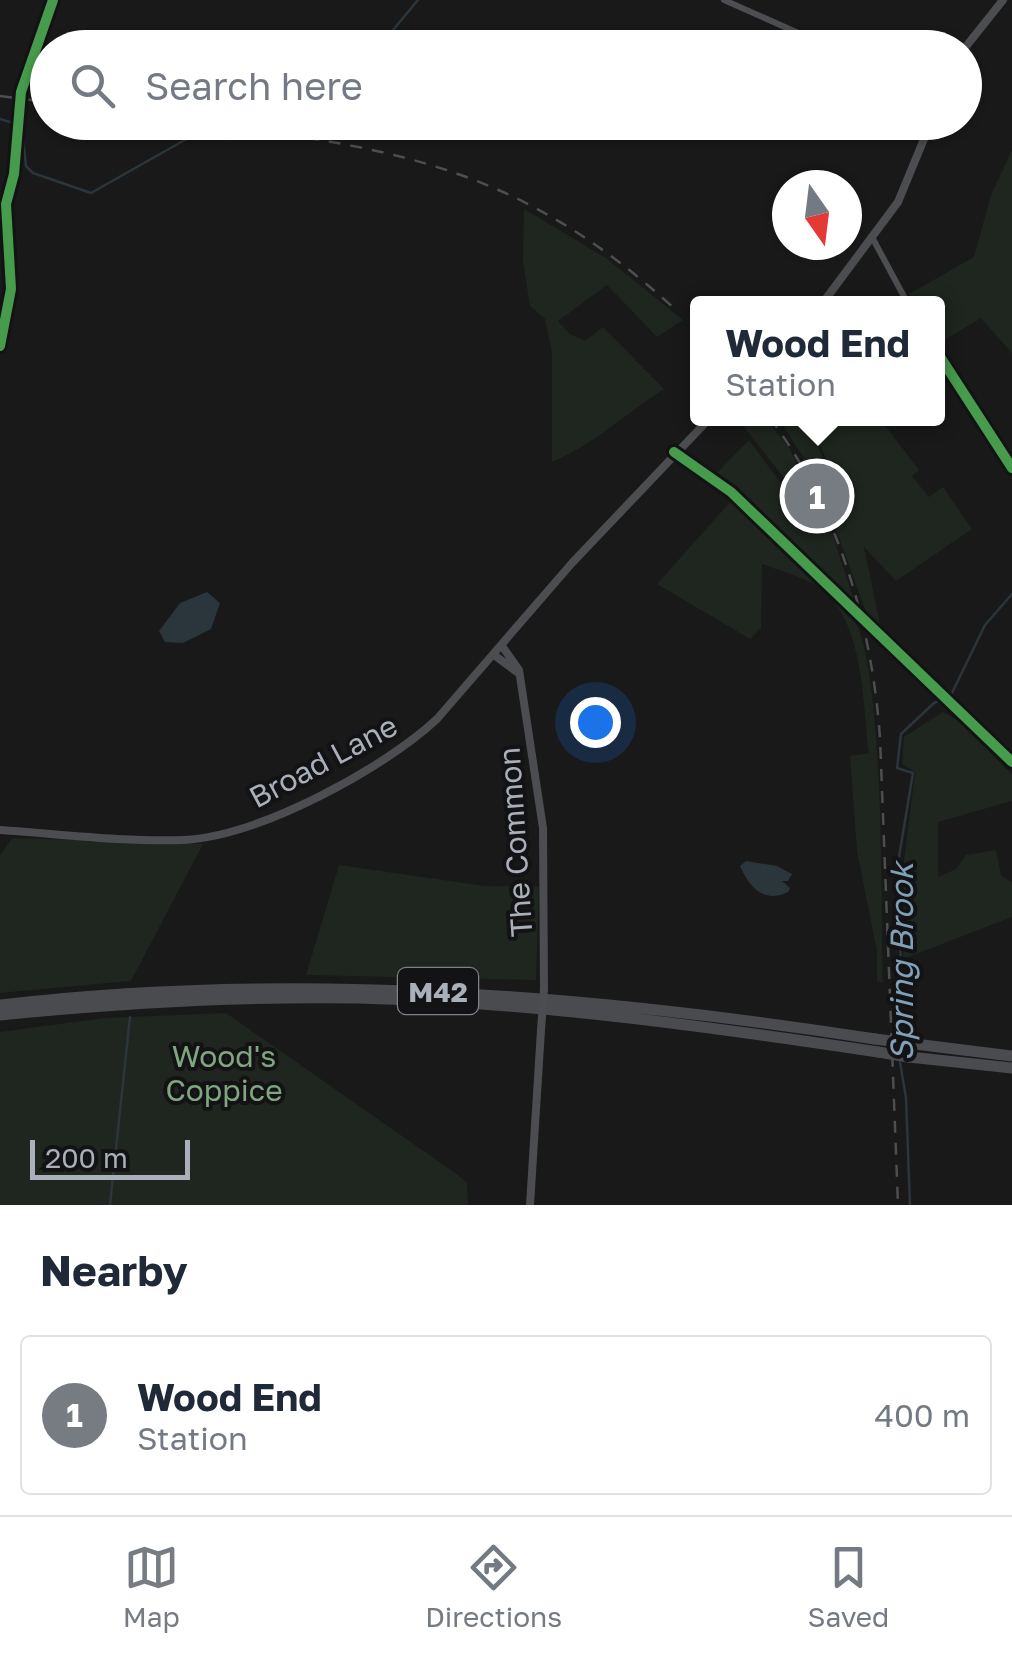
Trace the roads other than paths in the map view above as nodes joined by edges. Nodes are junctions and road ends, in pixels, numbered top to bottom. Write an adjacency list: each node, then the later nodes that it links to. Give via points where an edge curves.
1 (53, 0): 4 (street)
2 (724, 0): 5 (street)
3 (1002, 0): 6 (main road)
4 (42, 30)
5 (792, 30)
6 (978, 30)
7 (30, 64): 12 (street, via 20,92 6,204 10,289)
8 (924, 140): 9 (main road, via 898,202)
9 (873, 239): 10 (main road); 11 (street)
10 (828, 296)
11 (904, 296)
12 (0, 346)
13 (945, 364): 16 (street)
14 (702, 426): 15 (main road, Broad Lane)
15 (674, 452): 17 (main road, Broad Lane); 20 (street, bridge, via 731,492)
16 (1012, 468)
17 (502, 646): 18 (main road, Broad Lane); 19 (main road, The Common, via 518,664)
18 (494, 655): 19 (main road, The Common, via 516,672); 21 (main road, Broad Lane, via 414,739 252,825 183,840)
19 (522, 691): 27 (main road, The Common, bridge, via 543,828 544,989)
20 (1012, 762)
21 (0, 830)
22 (0, 1005): 24 (highway, M42, bridge, via 163,992 385,989 565,999 875,1039)
23 (0, 1015): 24 (highway, M42, bridge, via 210,999 357,998 642,1019 878,1052)
24 (908, 1050): 25 (highway, M42); 26 (highway, M42)
25 (1012, 1056)
26 (1012, 1068)
27 (530, 1205)

